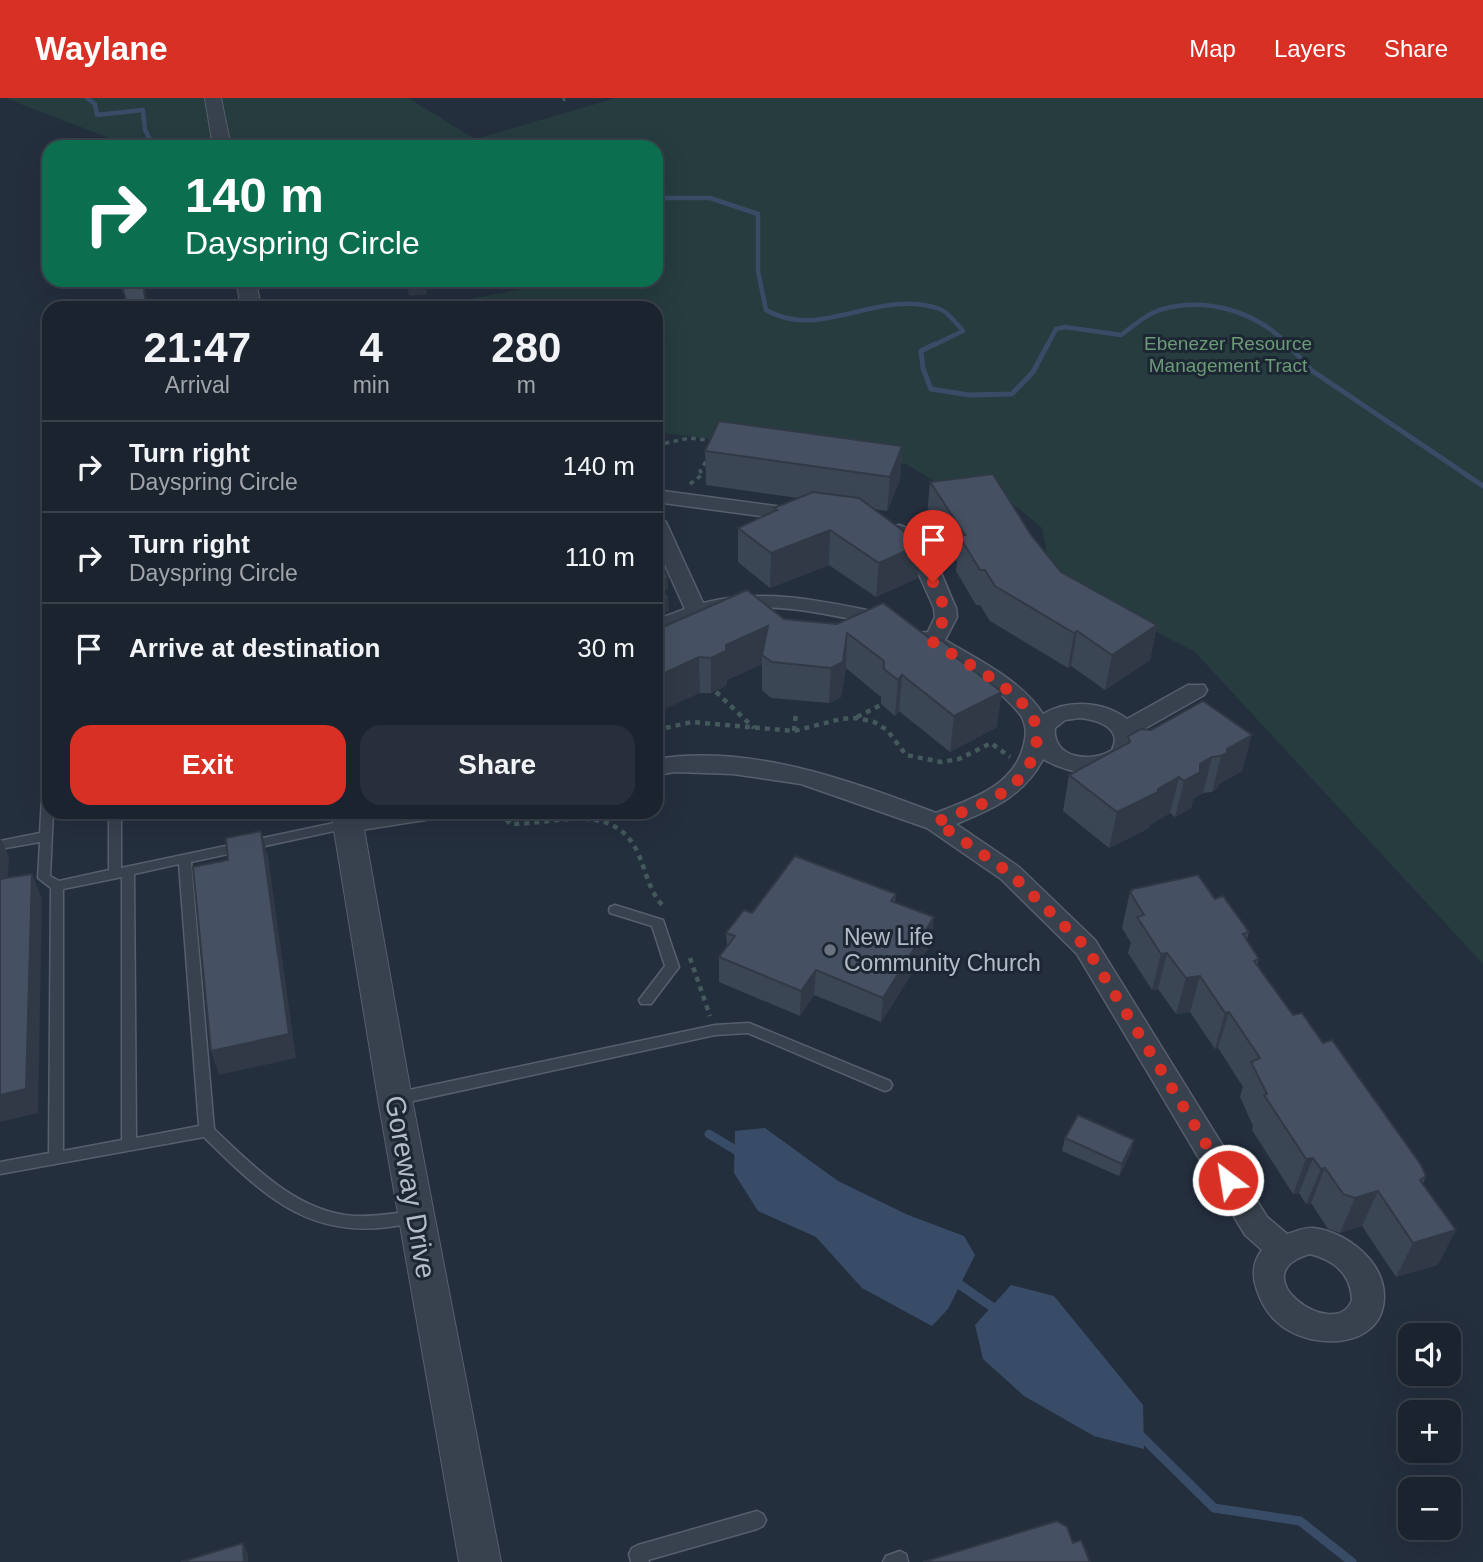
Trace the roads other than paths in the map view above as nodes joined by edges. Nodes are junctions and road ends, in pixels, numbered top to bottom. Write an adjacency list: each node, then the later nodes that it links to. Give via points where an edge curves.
1 (214, 98): 2 (street)
2 (221, 140)
3 (663, 497): 4 (street)
4 (822, 519)
5 (885, 527): 11 (street, via 905,533 915,543 942,601 946,617)
6 (663, 537): 7 (street)
7 (697, 612): 8 (street, via 747,602 785,612 818,606); 9 (street)
8 (861, 615): 10 (street); 11 (street, via 890,621)
9 (663, 625)
10 (845, 633)
11 (933, 642): 13 (street, via 1008,691 1026,706)
12 (1196, 690): 14 (street)
13 (1040, 730): 14 (street, via 1063,712 1088,711 1113,719); 14 (street, via 1058,757 1089,766 1112,762 1126,751); 20 (street, via 1033,761 1021,780 984,803)
14 (1124, 730)
15 (663, 767): 20 (street, via 733,765 803,776)
16 (47, 819): 21 (lane)
17 (116, 819): 24 (lane)
18 (343, 819): 23 (lane)
19 (347, 819): 29 (street, Goreway Drive)
20 (936, 822): 35 (street, via 1010,873 1086,947 1256,1226)
21 (46, 836): 22 (lane); 25 (lane, via 44,878)
22 (0, 845)
23 (185, 859): 24 (lane); 30 (lane)
24 (122, 872): 25 (lane); 31 (lane)
25 (57, 886): 32 (lane)
26 (615, 910): 27 (lane, via 658,923 672,967)
27 (646, 1000)
28 (885, 1086): 29 (lane, via 749,1028 715,1030)
29 (395, 1099): 34 (street, Goreway Drive)
30 (208, 1131): 31 (lane); 34 (lane, via 249,1172 309,1213 354,1224)
31 (129, 1145): 32 (lane)
32 (56, 1158): 33 (lane)
33 (0, 1168)
34 (416, 1217): 37 (street, Goreway Drive)
35 (1280, 1248)
36 (757, 1520): 38 (lane, via 638,1553)
37 (480, 1562)
38 (640, 1562)

